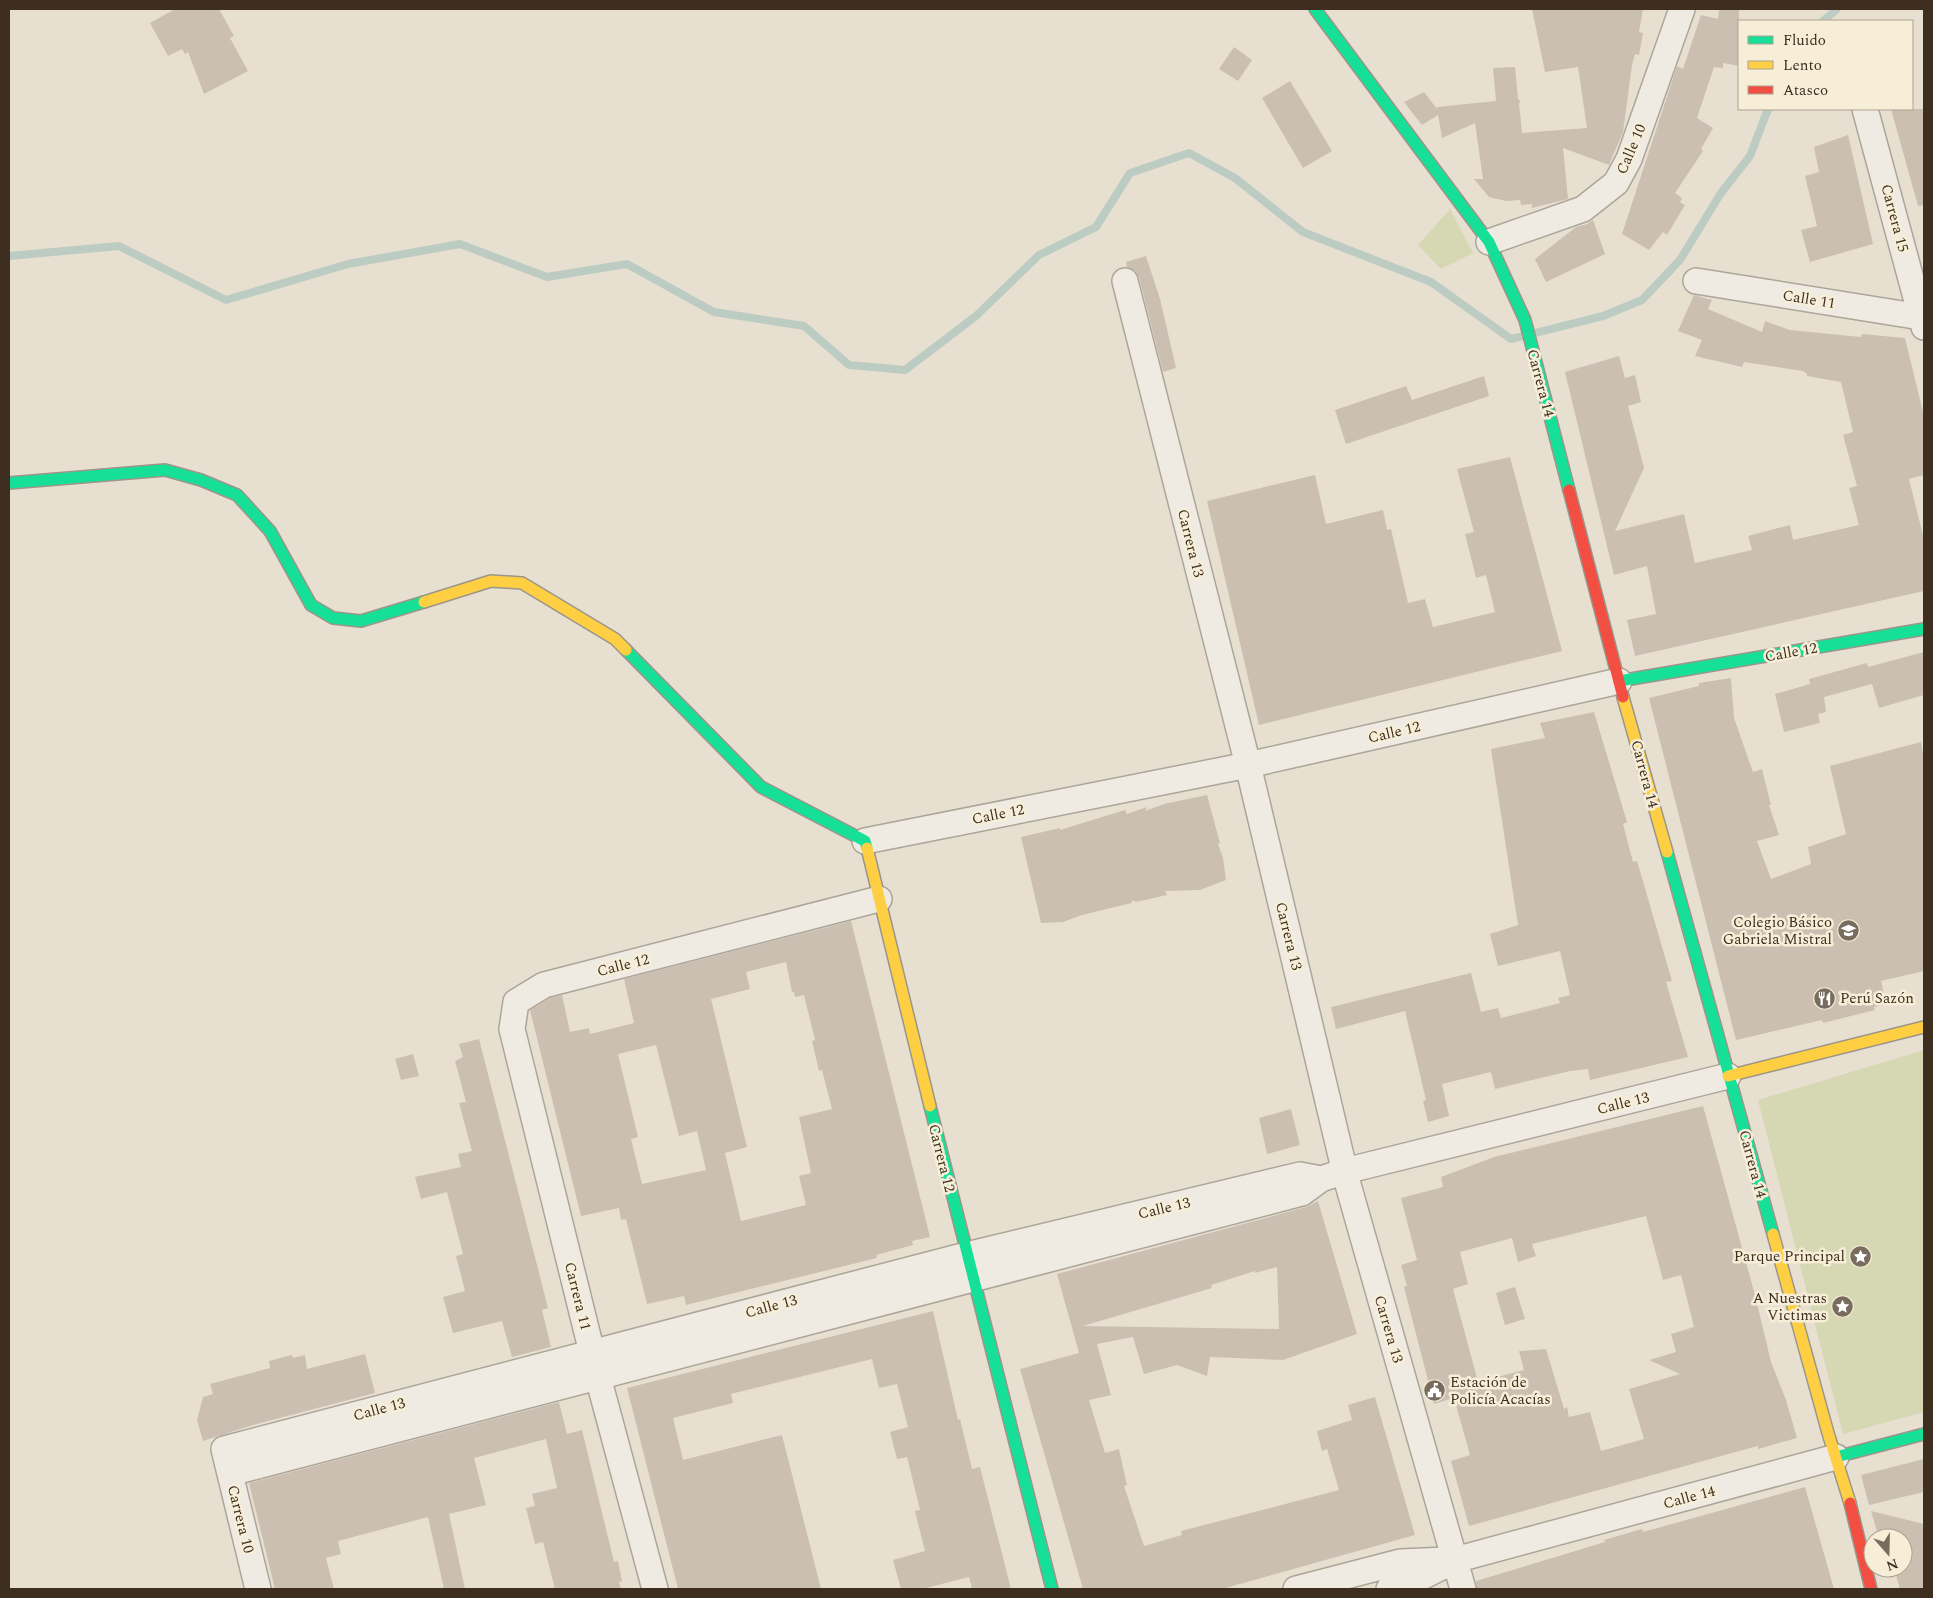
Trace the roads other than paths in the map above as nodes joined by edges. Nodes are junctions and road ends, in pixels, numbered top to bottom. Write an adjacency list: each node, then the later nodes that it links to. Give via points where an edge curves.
1 (1315, 9): 4 (street, Carrera 14)
2 (1682, 9): 4 (street, Calle 10, via 1629,159 1616,184 1583,209)
3 (1865, 110): 5 (street, Carrera 15)
4 (1489, 242): 11 (street, Carrera 14, via 1525,320)
5 (1915, 255): 8 (street, Carrera 15)
6 (1125, 281): 12 (street, Carrera 13)
7 (1696, 281): 8 (street, Calle 11)
8 (1923, 322)
9 (9, 482): 13 (street, via 165,470 237,495 270,531 311,605 333,618 361,621 491,581 522,583 615,639 760,787)
10 (1924, 629): 11 (street, Calle 12)
11 (1619, 681): 12 (street, Calle 12); 17 (street, Carrera 14)
12 (1248, 765): 13 (street, Calle 12); 18 (street, Carrera 13)
13 (865, 841): 14 (street, Carrera 12)
14 (879, 899): 15 (street, Calle 12, via 544,985); 20 (street, Carrera 12)
15 (516, 1002): 22 (street, Carrera 11, via 512,1029)
16 (1924, 1027): 17 (street, Calle 13)
17 (1728, 1076): 18 (street, Calle 13); 26 (street, Carrera 14)
18 (1345, 1171): 19 (street, Calle 13); 28 (street, Carrera 13)
19 (1321, 1179): 20 (street, Calle 13, via 1300,1175); 21 (street, Calle 13, via 1302,1193)
20 (966, 1255): 21 (street, Carrera 12); 22 (street, Calle 13)
21 (972, 1279): 23 (street, Calle 13); 31 (street, Carrera 12)
22 (592, 1353): 23 (street, Carrera 11); 25 (street, Calle 13)
23 (598, 1377): 27 (street, Calle 13); 30 (street, Carrera 11)
24 (1924, 1434): 26 (street, Calle 14)
25 (224, 1449): 27 (street, Carrera 10)
26 (1836, 1457): 28 (street, Calle 14); 35 (street, Carrera 14)
27 (230, 1473): 29 (street, Carrera 10)
28 (1455, 1560): 32 (street, Calle 14, via 1400,1562); 33 (street, Calle 14, via 1406,1585); 34 (street, Carrera 13)
29 (258, 1589)
30 (655, 1589)
31 (1052, 1589)
32 (1296, 1589)
33 (1389, 1589)
34 (1463, 1589)
35 (1871, 1589)

